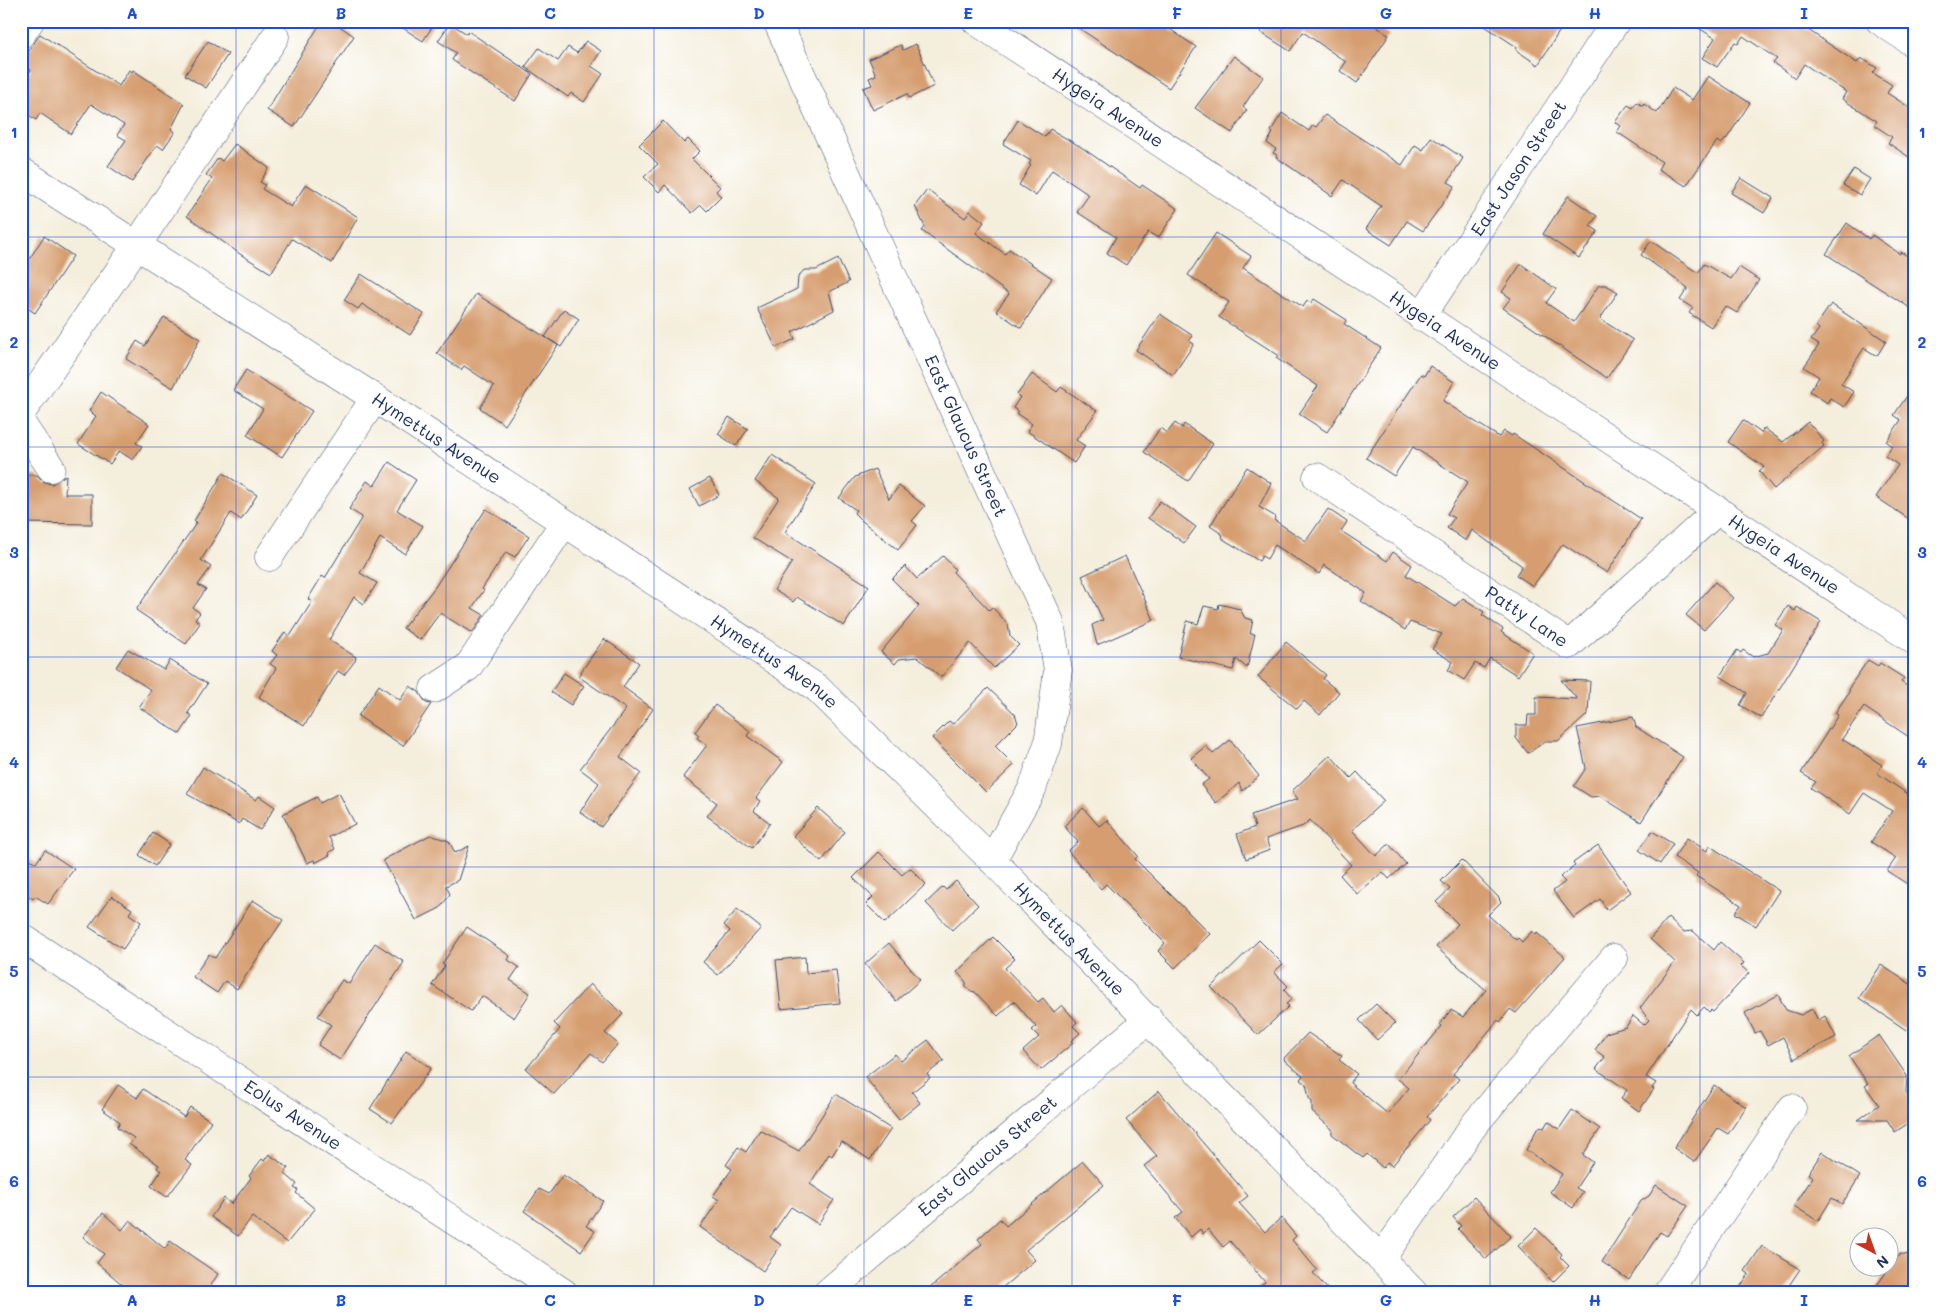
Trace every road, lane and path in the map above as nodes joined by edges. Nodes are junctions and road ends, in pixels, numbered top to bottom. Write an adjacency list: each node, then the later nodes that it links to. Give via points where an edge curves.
1 (30, 21): 6 (street)
2 (777, 21): 22 (street, East Glaucus Street, via 1050,622 1058,670 1048,744 1032,789)
3 (976, 21): 11 (street, Hygeia Avenue)
4 (1616, 21): 11 (street, East Jason Street)
5 (1880, 21): 8 (street)
6 (21, 34)
7 (275, 37): 10 (street)
8 (1915, 44)
9 (21, 170): 10 (street, Hymettus Avenue)
10 (137, 245): 12 (street, Hymettus Avenue); 13 (street)
11 (1421, 317): 17 (street, Hygeia Avenue)
12 (375, 398): 18 (street, Hymettus Avenue); 19 (street)
13 (21, 413)
14 (21, 423): 15 (street)
15 (51, 468)
16 (1318, 477): 17 (street, Patty Lane, via 1569,646)
17 (1718, 510): 20 (street, Hygeia Avenue)
18 (564, 522): 21 (street, via 468,667); 22 (street, Hymettus Avenue, via 817,688)
19 (269, 557)
20 (1915, 641)
21 (434, 689)
22 (992, 860): 25 (street, Hymettus Avenue)
23 (21, 937): 28 (street, Eolus Avenue)
24 (1614, 958): 27 (street, via 1474,1125)
25 (1149, 1019): 27 (street, Hymettus Avenue); 29 (street, East Glaucus Street)
26 (1792, 1108): 31 (street)
27 (1380, 1259): 30 (street, Hymettus Avenue)
28 (564, 1293)
29 (827, 1293)
30 (1414, 1293)
31 (1667, 1293)

